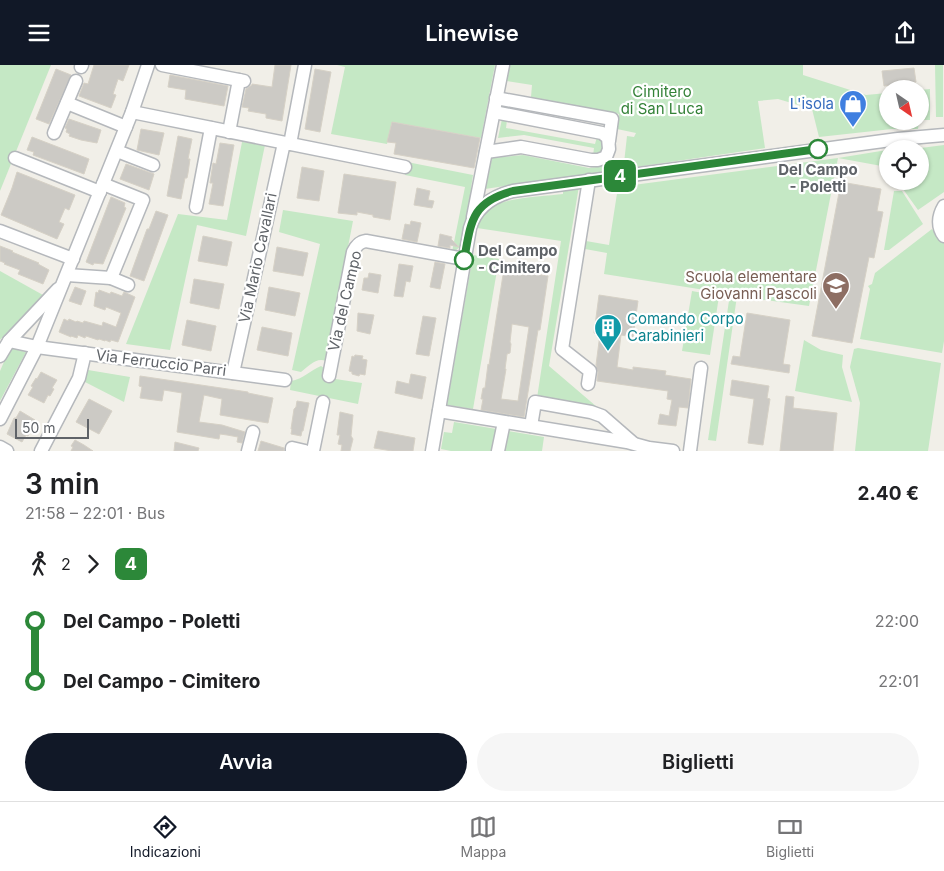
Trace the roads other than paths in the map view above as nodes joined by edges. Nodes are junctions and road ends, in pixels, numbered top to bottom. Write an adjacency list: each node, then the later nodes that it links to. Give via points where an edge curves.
1 (148, 65): 9 (street)
2 (162, 65): 12 (street, via 242,80)
3 (305, 65): 16 (street, Via Mario Cavallari)
4 (503, 65): 6 (street)
5 (76, 81): 7 (street)
6 (496, 98): 8 (street); 15 (street, via 612,119)
7 (67, 103): 10 (street); 13 (street)
8 (494, 112): 15 (street, via 602,133); 18 (street)
9 (132, 113): 10 (street); 11 (street)
10 (126, 127): 17 (street)
11 (212, 128): 12 (street); 25 (street)
12 (229, 132): 16 (street)
13 (54, 133)
14 (944, 135): 22 (street, via 776,149)
15 (609, 141): 18 (street, via 606,157 598,160 521,147)
16 (287, 143): 21 (street); 39 (street, Via Mario Cavallari)
17 (117, 151): 20 (street); 23 (street)
18 (486, 152): 26 (street)
19 (16, 158): 23 (street)
20 (153, 165)
21 (405, 167)
22 (589, 180): 26 (street, via 504,193 490,201); 42 (street, via 562,349 590,371)
23 (102, 188): 29 (street); 31 (street, via 143,201)
24 (944, 206): 28 (street, via 939,223)
25 (196, 207)
26 (472, 219): 30 (street)
27 (0, 231): 29 (street)
28 (944, 236)
29 (73, 259): 32 (street)
30 (464, 259): 40 (street, Via del Campo, via 366,241 356,245); 44 (street)
31 (111, 278): 32 (street); 33 (street)
32 (65, 279): 34 (street); 35 (street)
33 (128, 285)
34 (9, 341): 35 (street, Via Ferruccio Parri); 37 (street)
35 (37, 347): 36 (street, Via Ferruccio Parri); 45 (street)
36 (85, 353): 39 (street, Via Ferruccio Parri); 53 (street, via 79,378)
37 (0, 355)
38 (701, 368): 62 (street)
39 (233, 373): 41 (street, Via Ferruccio Parri)
40 (329, 376)
41 (285, 380)
42 (588, 384)
43 (323, 402): 57 (street)
44 (439, 411): 46 (street); 58 (street)
45 (0, 419)
46 (504, 422): 47 (street); 59 (street)
47 (531, 426): 49 (street); 50 (street, via 535,402 587,410 602,417)
48 (253, 432): 54 (street)
49 (587, 435): 50 (street); 60 (street, via 604,441)
50 (635, 444): 61 (street)
51 (0, 447): 52 (street)
52 (7, 451)
53 (41, 451)
54 (248, 451)
55 (292, 451): 56 (street, via 292,448)
56 (305, 451)
57 (313, 451)
58 (432, 451)
59 (498, 451)
60 (617, 451)
61 (673, 451)
62 (690, 451)

